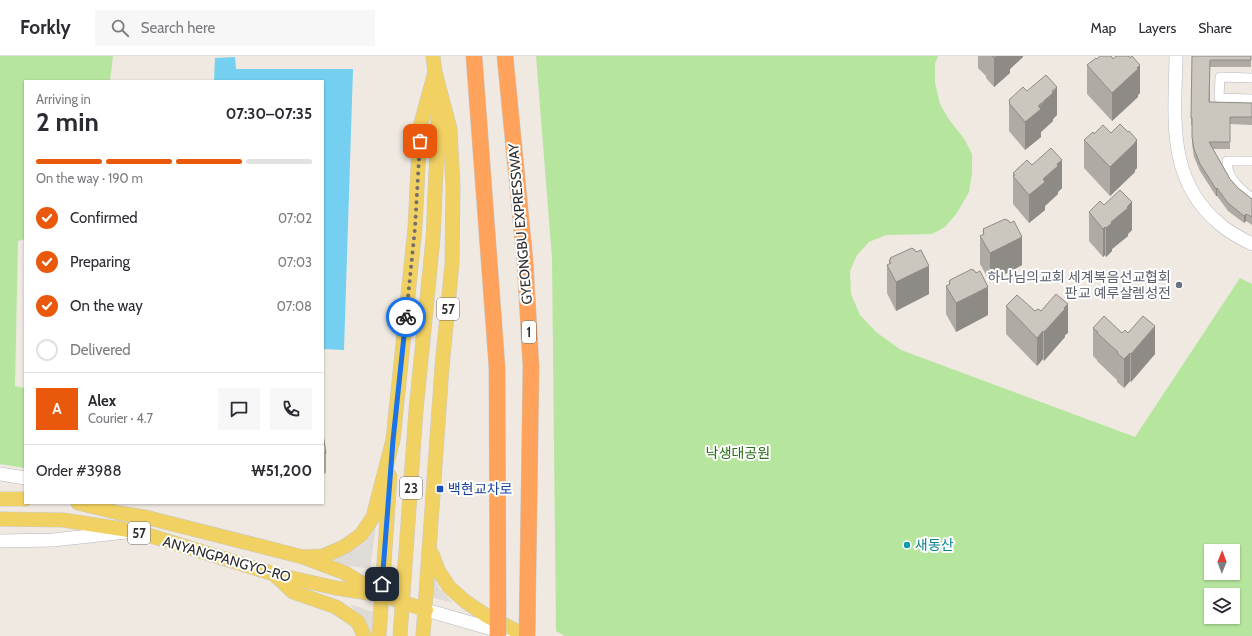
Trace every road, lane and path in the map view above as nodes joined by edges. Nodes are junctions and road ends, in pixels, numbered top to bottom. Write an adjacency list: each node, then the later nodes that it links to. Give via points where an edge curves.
1 (433, 56): 5 (main road, 23)
2 (474, 56): 31 (highway, bridge, via 497,367)
3 (505, 56): 33 (highway, GYEONGBU EXPRESSWAY / 1, via 525,261 531,367)
4 (1176, 56): 10 (street, via 1175,130 1179,161 1184,174 1193,194 1213,218)
5 (435, 72): 11 (main road, 57, via 420,127 415,228); 22 (main road, 57, via 450,129 453,187 452,264 442,367); 29 (main road, 23, bridge, via 438,128 433,238 416,410)
6 (1252, 78): 7 (street, via 1220,77 1219,98)
7 (1252, 99)
8 (1252, 161): 9 (street, via 1227,160 1227,168 1236,183)
9 (1252, 198)
10 (1252, 244)
11 (393, 440): 23 (main road, 57, via 373,517 361,535 344,547 324,556); 25 (main road)
12 (0, 474): 13 (street)
13 (24, 478)
14 (0, 499): 15 (main road)
15 (24, 499)
16 (82, 504): 18 (main road, ANYANGPANGYO-RO / 57)
17 (106, 504): 18 (street)
18 (119, 513): 23 (main road, ANYANGPANGYO-RO / 57, via 145,517)
19 (0, 519): 20 (main road, ANYANGPANGYO-RO / 57, via 63,520)
20 (135, 532): 21 (street, via 53,540); 24 (main road, ANYANGPANGYO-RO / 57)
21 (0, 541)
22 (430, 548): 26 (main road, 57); 33 (main road, via 438,570 449,587 487,616)
23 (303, 557): 25 (main road, ANYANGPANGYO-RO / 57, via 345,573)
24 (274, 574): 25 (main road, ANYANGPANGYO-RO / 57); 27 (main road, via 293,592 336,607 358,622)
25 (382, 596): 26 (main road, ANYANGPANGYO-RO / 57); 28 (main road)
26 (426, 610): 30 (main road); 32 (street)
27 (364, 636)
28 (379, 636)
29 (400, 636)
30 (424, 636)
31 (498, 636)
32 (516, 636)
33 (527, 636)

